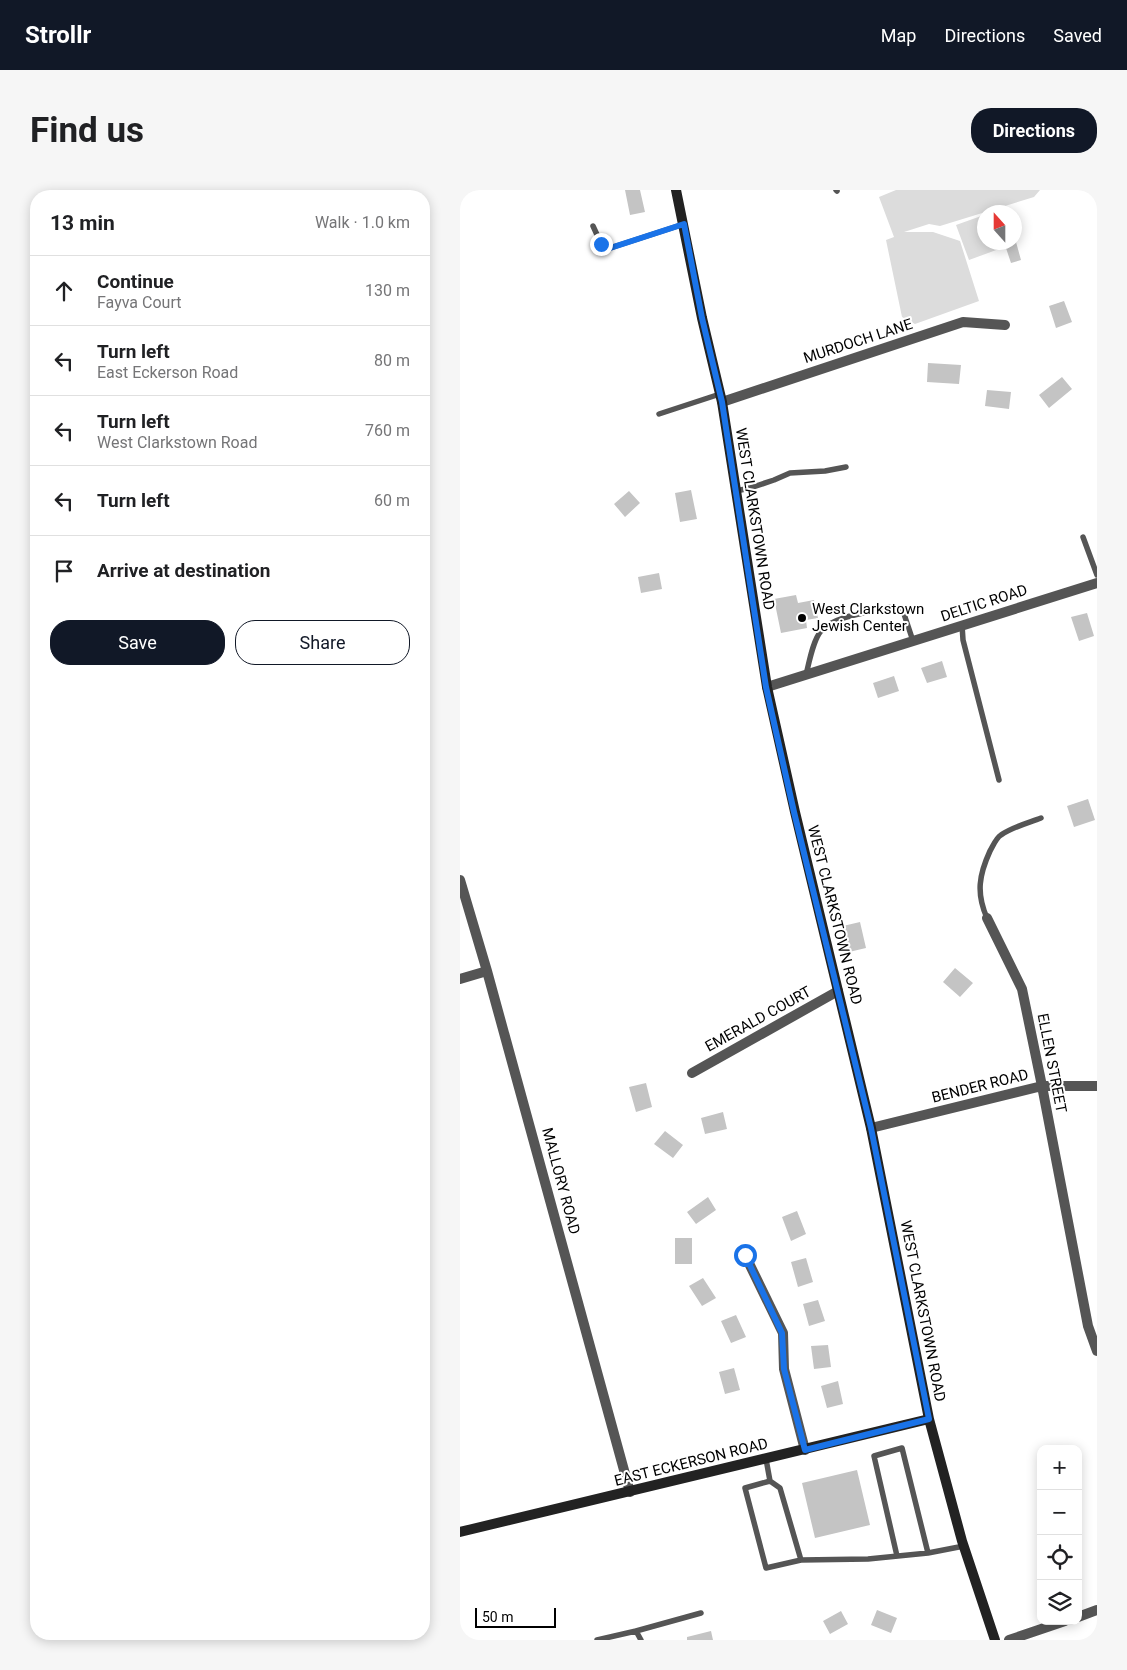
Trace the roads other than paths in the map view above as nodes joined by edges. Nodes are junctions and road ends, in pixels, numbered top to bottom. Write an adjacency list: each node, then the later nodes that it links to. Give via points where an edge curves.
1 (676, 190): 2 (street, WEST CLARKSTOWN ROAD)
2 (684, 224): 3 (lane, via 604,250); 5 (street, WEST CLARKSTOWN ROAD)
3 (593, 226)
4 (1005, 324): 5 (street, MURDOCH LANE, via 963,322)
5 (721, 398): 6 (lane); 8 (street, WEST CLARKSTOWN ROAD)
6 (659, 414)
7 (846, 467): 8 (lane, via 790,473)
8 (736, 491): 15 (street, WEST CLARKSTOWN ROAD)
9 (1083, 537): 10 (lane)
10 (1097, 576)
11 (1097, 583): 12 (street, DELTIC ROAD)
12 (962, 626): 13 (street, DELTIC ROAD); 16 (lane)
13 (913, 641): 14 (street, DELTIC ROAD); 14 (lane, via 903,611 898,608 840,620 820,632)
14 (806, 675): 15 (street, DELTIC ROAD)
15 (766, 687): 22 (street, WEST CLARKSTOWN ROAD)
16 (999, 780)
17 (1041, 818): 19 (lane, ELLEN STREET, via 1000,835 993,846 981,873 979,894)
18 (460, 880): 20 (street, MALLORY ROAD)
19 (987, 918): 24 (street, ELLEN STREET, via 1022,989)
20 (487, 971): 21 (street); 33 (street, MALLORY ROAD)
21 (460, 979)
22 (838, 991): 23 (street, EMERALD COURT); 26 (street, WEST CLARKSTOWN ROAD)
23 (692, 1073)
24 (1042, 1086): 25 (street, BENDER ROAD); 26 (street, BENDER ROAD); 28 (street, ELLEN STREET, via 1088,1326)
25 (1097, 1086)
26 (871, 1128): 29 (street, WEST CLARKSTOWN ROAD)
27 (745, 1255): 30 (street, via 782,1333 784,1369)
28 (1097, 1351)
29 (929, 1419): 30 (street, EAST ECKERSON ROAD); 35 (street, WEST CLARKSTOWN ROAD)
30 (805, 1450): 31 (street, EAST ECKERSON ROAD)
31 (766, 1459): 32 (lane); 33 (street, EAST ECKERSON ROAD)
32 (770, 1481): 38 (lane, via 780,1488); 38 (lane, via 745,1488 766,1568)
33 (630, 1492): 34 (street, EAST ECKERSON ROAD)
34 (460, 1532)
35 (964, 1546): 36 (lane); 46 (street, WEST CLARKSTOWN ROAD)
36 (928, 1553): 37 (lane); 37 (lane, via 902,1448 874,1456)
37 (897, 1556): 38 (lane)
38 (801, 1560)
39 (1097, 1610): 41 (street)
40 (701, 1613): 43 (lane)
41 (1082, 1616)
42 (1052, 1625): 47 (street)
43 (636, 1631): 44 (lane); 45 (lane)
44 (597, 1640)
45 (641, 1640)
46 (995, 1640)
47 (1009, 1640)

